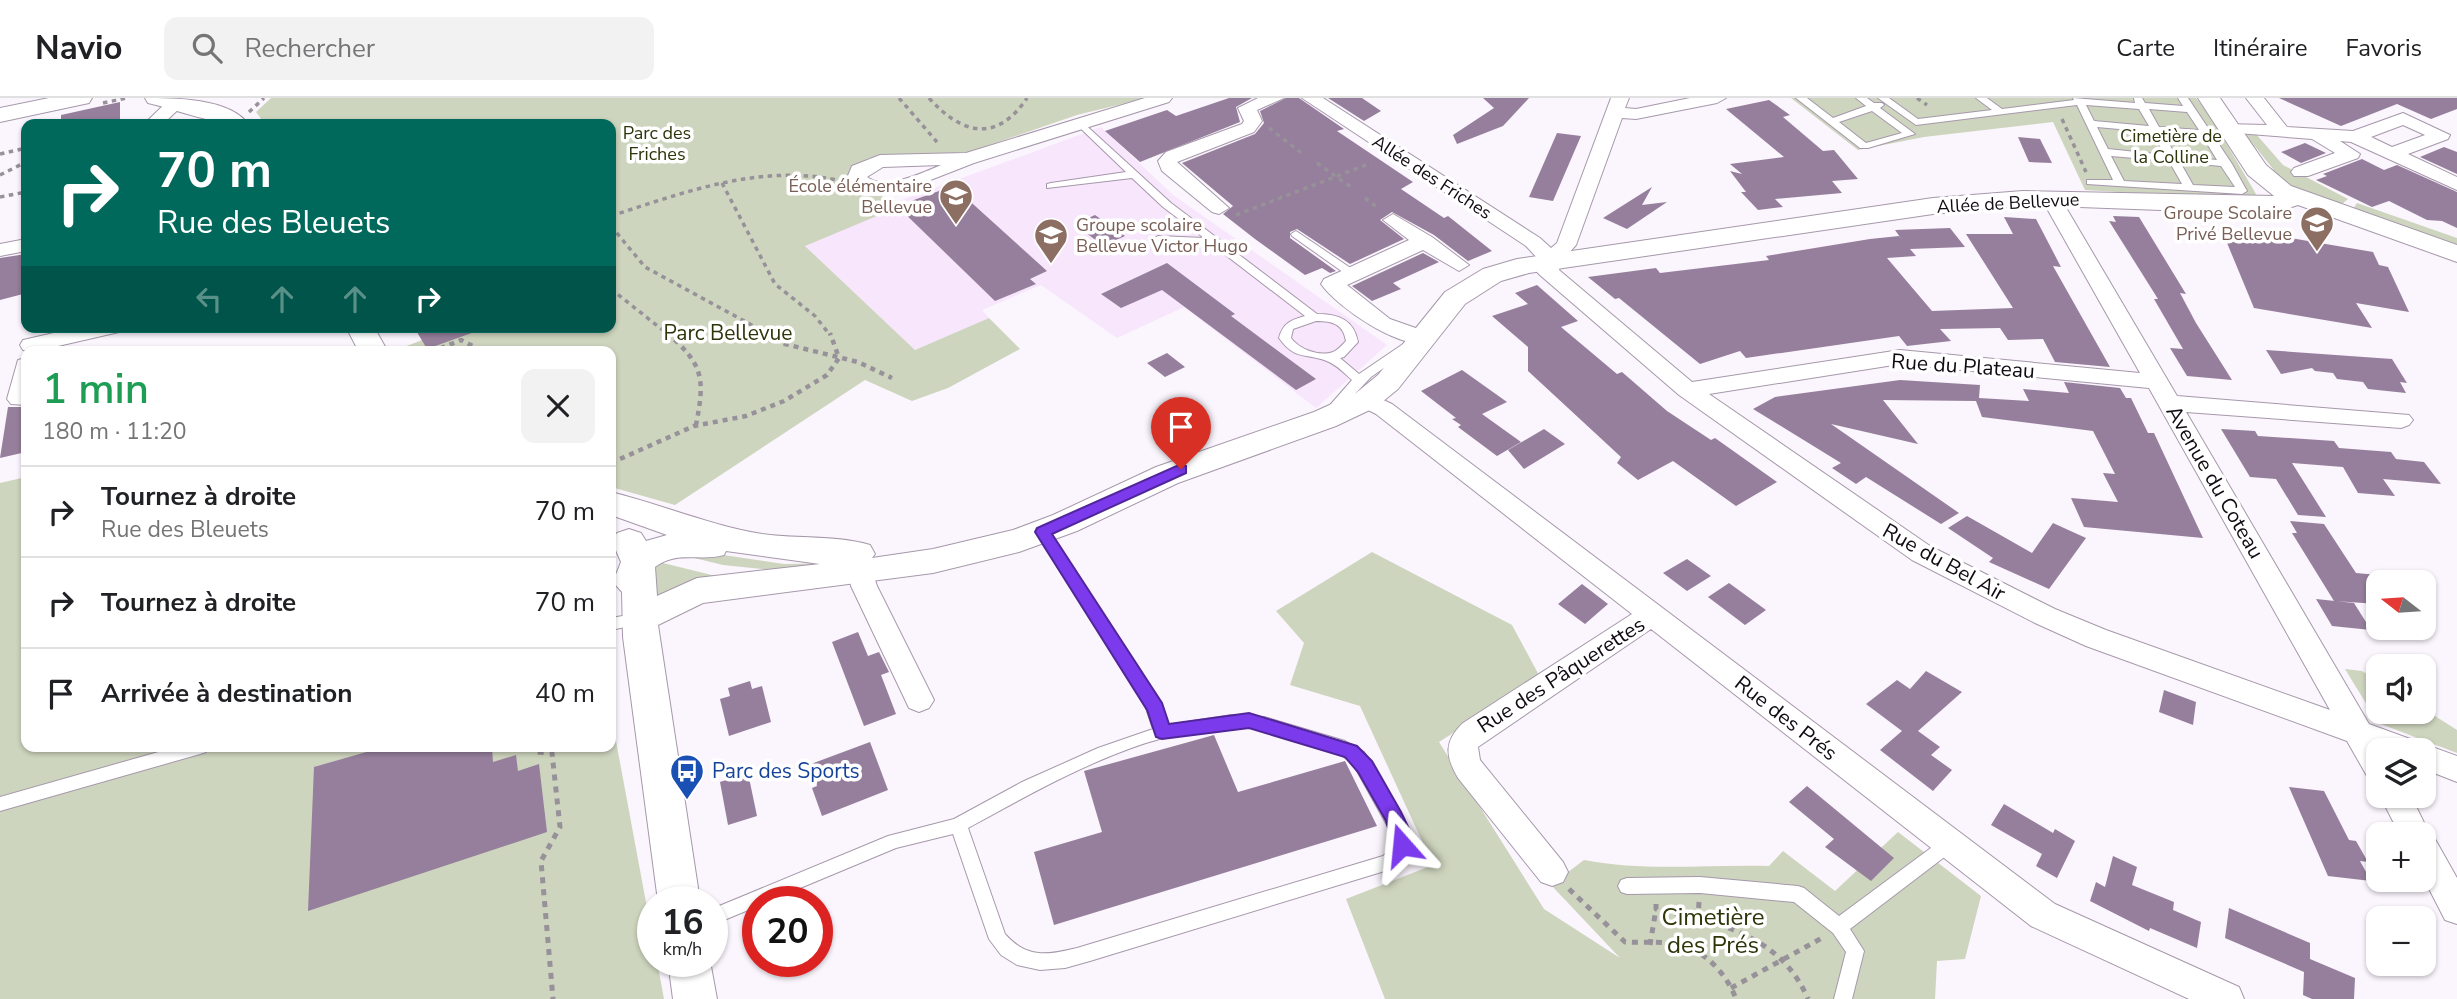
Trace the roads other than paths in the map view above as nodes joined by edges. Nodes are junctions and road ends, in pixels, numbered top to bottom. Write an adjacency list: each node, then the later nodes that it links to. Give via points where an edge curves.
1 (81, 98): 20 (street)
2 (221, 98): 23 (street)
3 (1163, 98): 25 (street)
4 (1276, 98): 47 (street, via 1247,108 1253,121 1241,131 1167,161)
5 (1311, 98): 56 (street, Allée des Friches, via 1533,242)
6 (1717, 98): 17 (street, via 1636,114)
7 (1801, 98): 24 (lane)
8 (1861, 98): 18 (lane)
9 (1981, 98): 19 (lane)
10 (2183, 98): 16 (lane)
11 (2255, 98): 29 (street)
12 (2077, 99): 15 (lane); 19 (lane); 26 (lane)
13 (171, 100): 21 (street); 22 (street)
14 (1887, 101): 18 (lane); 19 (lane, via 1916,122)
15 (2140, 102): 16 (lane); 27 (lane)
16 (2200, 103): 28 (street)
17 (1618, 105): 56 (street, via 1566,245)
18 (1872, 106): 24 (lane); 24 (lane, via 1910,134 1864,146)
19 (2001, 111)
20 (0, 116)
21 (157, 119)
22 (227, 119)
23 (235, 119)
24 (1832, 121)
25 (1079, 122): 35 (street); 39 (lane)
26 (2091, 124): 27 (lane); 33 (lane)
27 (2156, 130): 28 (lane); 36 (lane)
28 (2218, 131): 29 (street); 37 (lane); 46 (street, via 2267,181)
29 (2281, 132): 31 (street)
30 (2449, 132): 32 (street, via 2403,118); 34 (street)
31 (2310, 134): 32 (street); 38 (street, via 2351,153)
32 (2355, 136): 34 (street)
33 (2105, 152): 36 (lane); 41 (lane)
34 (2391, 154): 42 (street)
35 (967, 159): 35 (street, via 872,163 859,170 857,178 867,186 891,186)
36 (2172, 159): 37 (lane); 44 (lane)
37 (2227, 164): 44 (lane, via 2240,193)
38 (2301, 172)
39 (1135, 174): 43 (lane); 51 (lane, via 1167,205)
40 (2091, 182): 41 (lane)
41 (2120, 184): 44 (lane)
42 (2457, 184)
43 (1051, 186)
44 (2190, 189)
45 (2051, 198): 46 (street, Allée de Bellevue, via 2270,206); 56 (street, Allée de Bellevue, via 1933,206); 65 (street, Avenue du Coteau)
46 (2294, 198): 55 (street)
47 (1227, 212)
48 (1394, 220): 52 (street)
49 (1296, 234): 58 (lane)
50 (1158, 239): 51 (lane)
51 (1214, 239): 59 (lane)
52 (1425, 241): 57 (street); 58 (street)
53 (21, 245): 54 (street)
54 (0, 250)
55 (2457, 254)
56 (1551, 260): 61 (street, Allée de Bellevue, via 1478,282 1447,306); 67 (street, Rue du Bel Air, via 1548,272)
57 (1459, 265)
58 (1351, 273): 61 (street, via 1333,286 1382,324)
59 (1313, 316): 63 (lane, via 1336,319 1352,334 1347,349); 63 (lane, via 1288,327 1285,338 1290,348 1302,355)
60 (87, 333): 62 (street)
61 (1422, 338): 66 (street, Allée de Bellevue, via 1395,375)
62 (34, 346)
63 (1329, 357): 66 (lane)
64 (21, 379): 68 (street)
65 (2157, 382): 67 (street, Rue du Plateau, via 1900,357); 69 (street, Avenue du Coteau)
66 (1363, 390): 72 (street, Allée de Bellevue, via 1325,419 1167,474); 76 (street, Rue des Prés)
67 (1687, 390): 79 (street, Rue du Bel Air, via 1870,520 1933,559 2096,638)
68 (15, 400)
69 (2170, 403): 70 (street); 79 (street, Avenue du Coteau)
70 (2401, 420)
71 (616, 505): 73 (street, via 685,529)
72 (1042, 532): 73 (street, Allée de Bellevue, via 986,548); 78 (lane, via 1151,701)
73 (868, 564): 74 (street, via 769,559 702,545 667,547); 75 (street); 77 (street, via 864,586)
74 (627, 573): 75 (street); 75 (street, via 697,591); 90 (street)
75 (800, 577)
76 (1654, 614): 87 (street, Rue des Prés); 89 (street, Rue des Pâquerettes, via 1463,742 1463,759 1469,769)
77 (919, 699)
78 (1162, 732): 86 (lane, via 1051,776); 86 (lane, via 1249,720 1351,751 1365,766 1402,835 1398,854 1388,862 1090,953 1032,962 1006,951 998,939)
79 (2358, 732): 80 (street, Rue du Bel Air); 81 (street, Avenue du Coteau)
80 (2374, 738)
81 (2366, 746)
82 (182, 752): 85 (lane)
83 (2436, 761): 84 (street)
84 (2457, 769)
85 (0, 804)
86 (958, 825): 93 (lane, via 894,841)
87 (1949, 844): 94 (lane); 98 (street, Rue des Prés, via 2043,915)
88 (2436, 871): 92 (street)
89 (1552, 872)
90 (677, 886)
91 (1627, 886): 94 (lane, via 1700,885 1798,894)
92 (2457, 909)
93 (728, 910)
94 (1839, 927): 97 (lane, via 1855,951)
95 (692, 977): 96 (street)
96 (695, 999)
97 (1843, 999)
98 (2227, 999)

